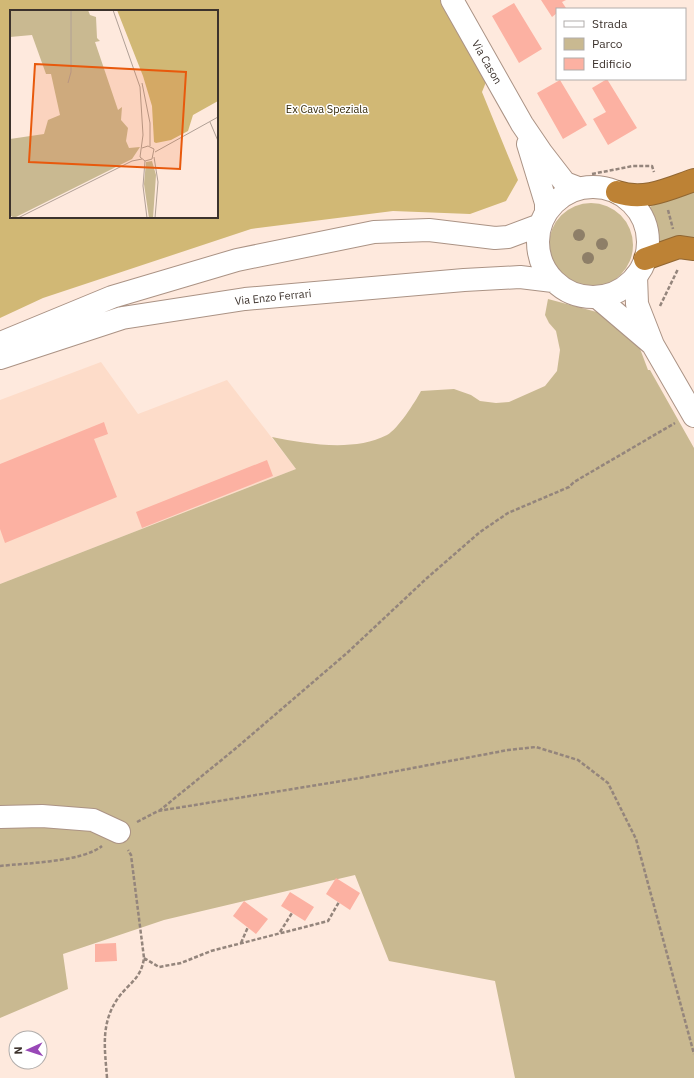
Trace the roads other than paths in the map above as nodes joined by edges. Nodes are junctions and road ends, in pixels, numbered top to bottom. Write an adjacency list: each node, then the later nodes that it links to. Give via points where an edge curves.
1 (452, 0): 2 (main road, Via Cason)
2 (522, 124): 4 (main road, Via Cason, via 565,183); 6 (main road, Via Cason, via 546,203)
3 (694, 180): 5 (highway, via 651,194 631,197)
4 (583, 181): 5 (main road); 6 (main road, via 560,197)
5 (617, 192): 8 (main road, via 633,204 644,220 648,240)
6 (543, 219): 9 (main road, via 538,240 539,254 544,269); 11 (main road, via 508,237 495,238 429,230 374,232 237,260 112,297)
7 (694, 249): 8 (highway, via 679,247)
8 (640, 268): 10 (main road, via 619,290); 12 (main road, via 637,304)
9 (553, 281): 10 (main road, via 581,296); 13 (main road, Via Enzo Ferrari, via 520,277 464,280 245,299 122,318)
10 (597, 297): 12 (main road)
11 (0, 344)
12 (654, 345): 14 (main road)
13 (0, 358)
14 (693, 414)
15 (0, 817): 16 (main road, via 42,816 93,820)
16 (119, 832)

